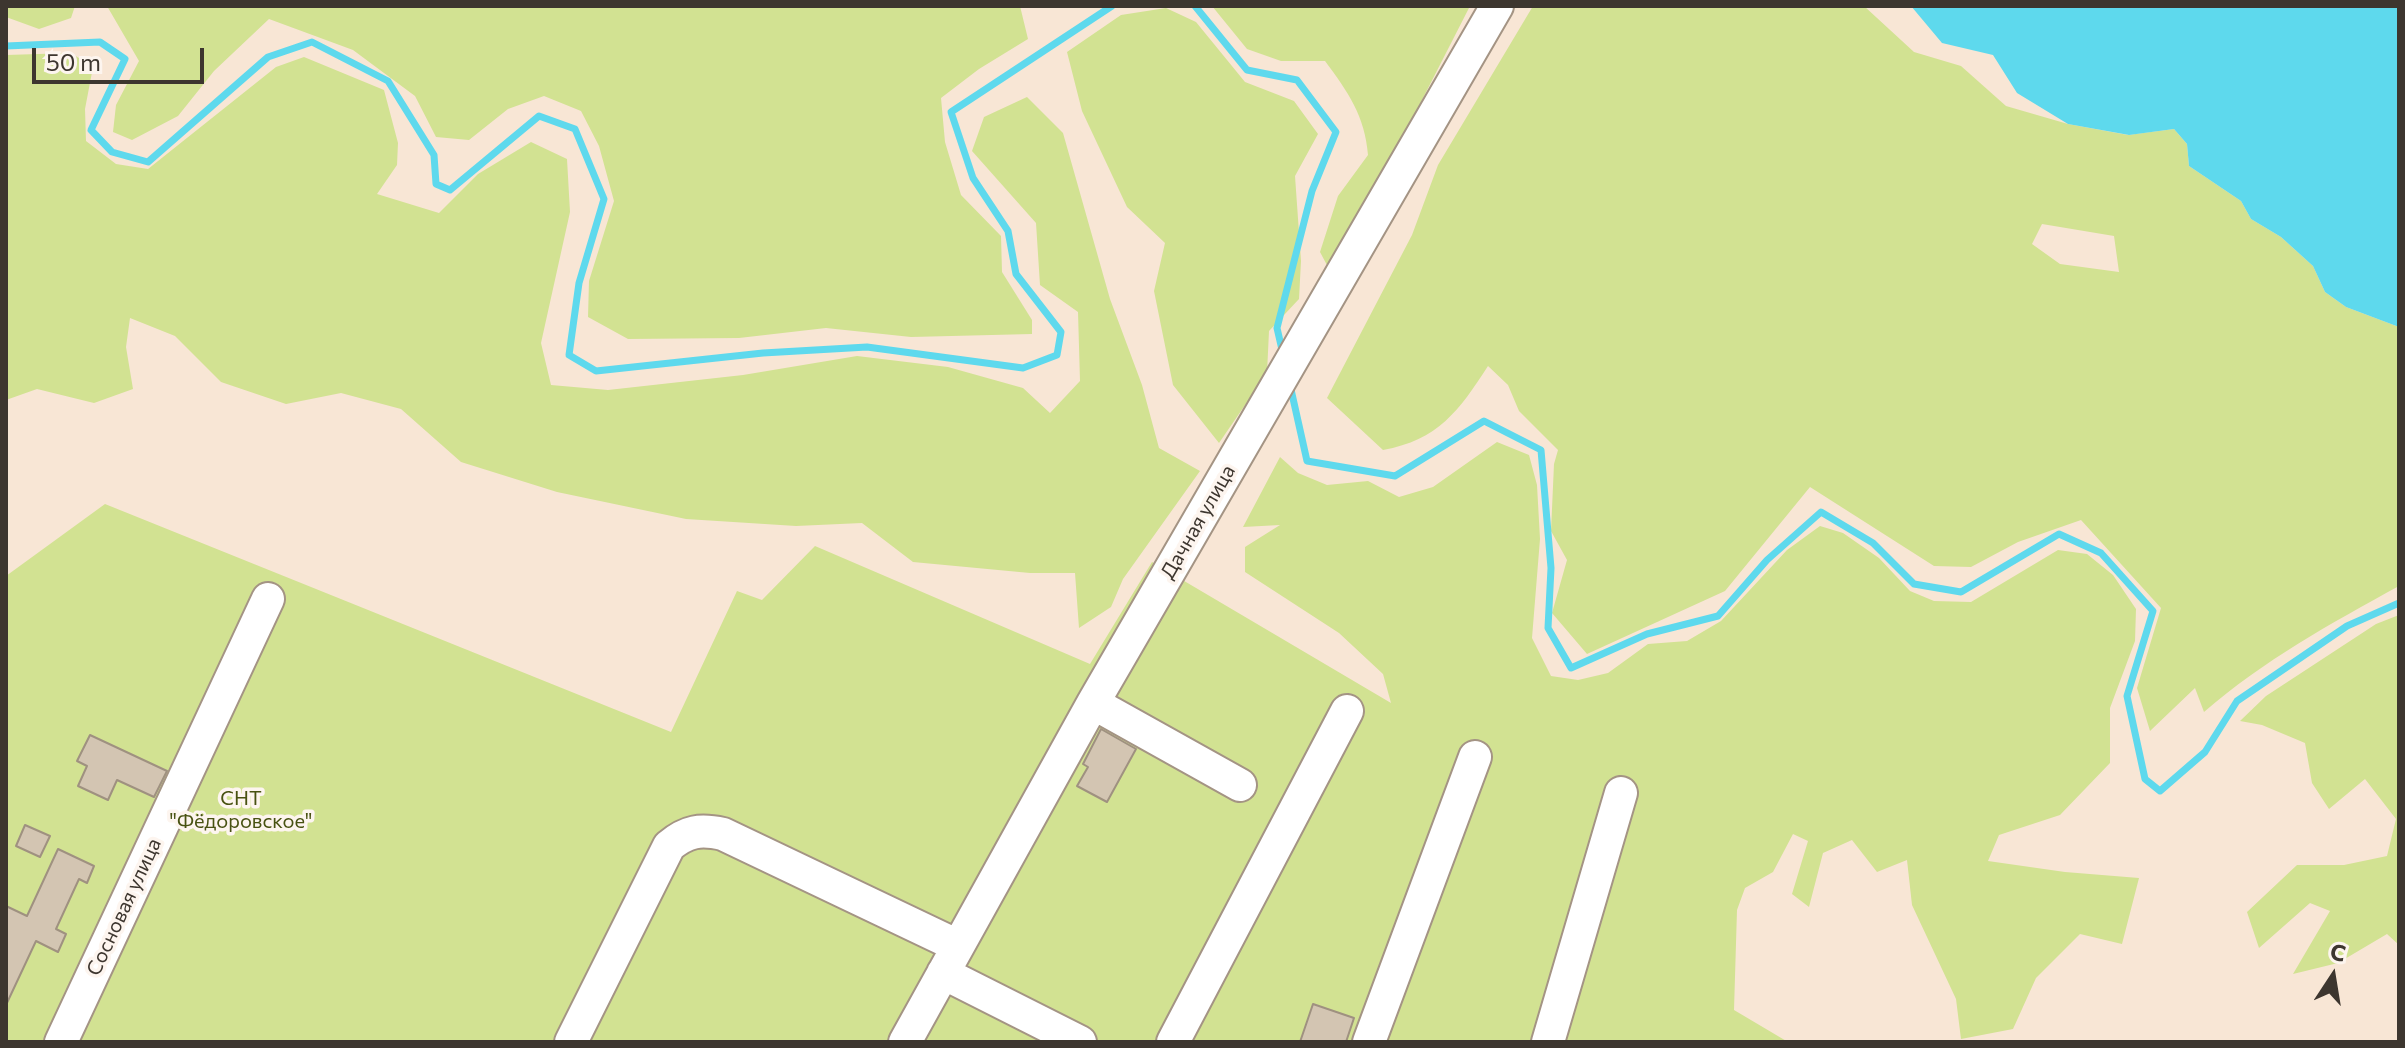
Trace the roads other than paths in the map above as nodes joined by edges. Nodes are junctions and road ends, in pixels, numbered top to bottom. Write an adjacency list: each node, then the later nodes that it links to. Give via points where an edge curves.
1 (1497, 6): 3 (street, Дачная улица)
2 (268, 599): 9 (street, Сосновая улица)
3 (1093, 703): 6 (street); 8 (street, Дачная улица)
4 (1347, 711): 13 (street)
5 (1475, 757): 14 (street)
6 (1240, 785)
7 (1621, 793): 15 (street)
8 (951, 959): 10 (street, via 723,834 701,829 669,846); 11 (street, Дачная улица); 12 (street)
9 (61, 1042)
10 (571, 1042)
11 (905, 1042)
12 (1080, 1042)
13 (1173, 1042)
14 (1369, 1042)
15 (1548, 1042)

